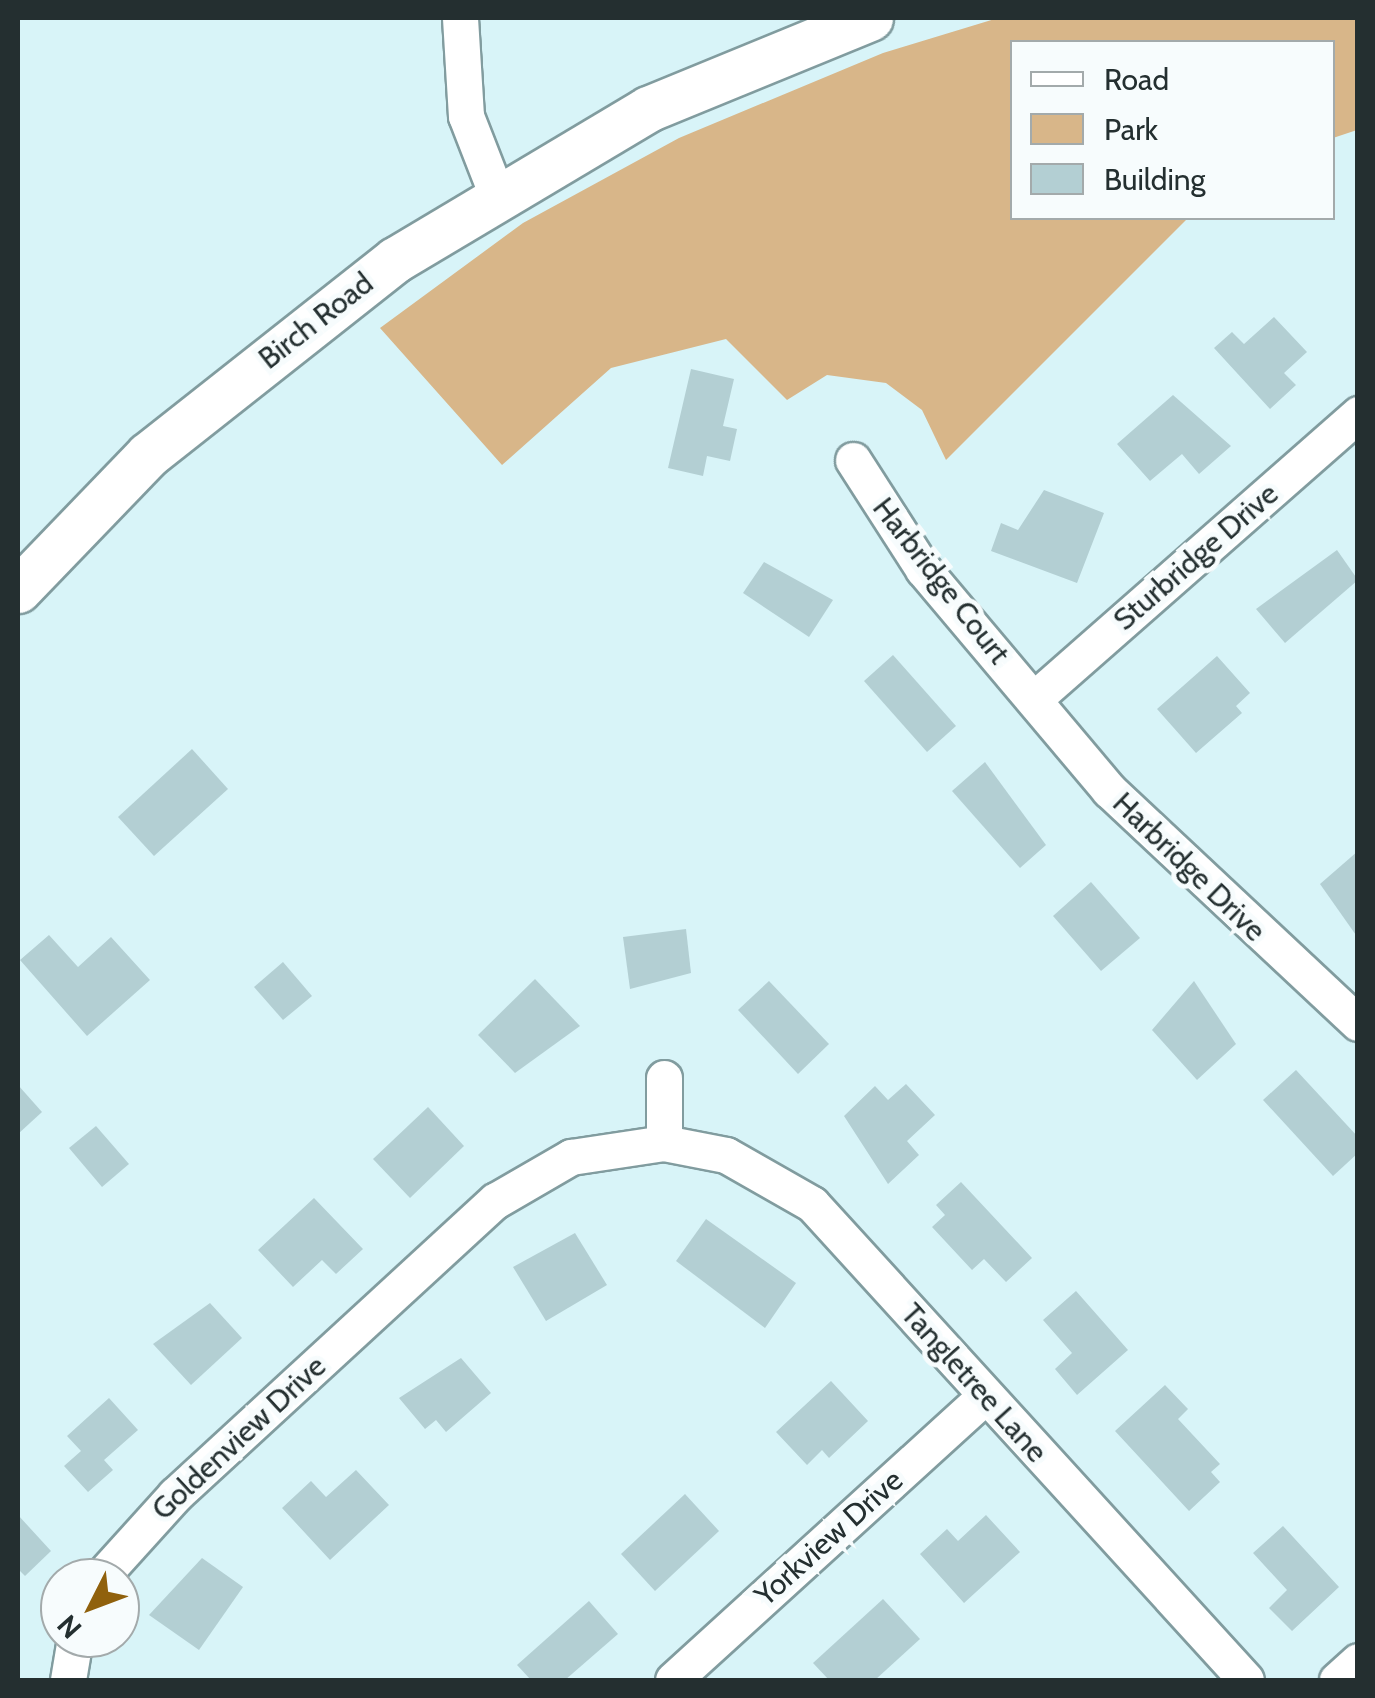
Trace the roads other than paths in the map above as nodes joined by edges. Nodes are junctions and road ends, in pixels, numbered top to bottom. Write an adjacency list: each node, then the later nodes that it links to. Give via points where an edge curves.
1 (460, 18): 3 (street, via 466,116)
2 (870, 18): 3 (main road, Birch Road, via 648,109)
3 (496, 192): 6 (main road, Birch Road, via 380,271 148,455)
4 (1358, 414): 7 (street, Sturbridge Drive)
5 (854, 460): 7 (street, Harbridge Court, via 923,568)
6 (18, 590)
7 (1034, 700): 8 (street, Harbridge Drive, via 1191,875)
8 (1358, 1022)
9 (664, 1078): 10 (street)
10 (664, 1143): 11 (street, Tangletree Lane, via 571,1157 536,1172); 12 (street, Tangletree Lane, via 726,1155 812,1204)
11 (383, 1304): 13 (street, Goldenview Drive, via 175,1494)
12 (985, 1396): 15 (street, Yorkview Drive); 16 (street, Tangletree Lane)
13 (118, 1558)
14 (1358, 1662): 17 (street)
15 (673, 1680)
16 (1246, 1680)
17 (1337, 1680)

